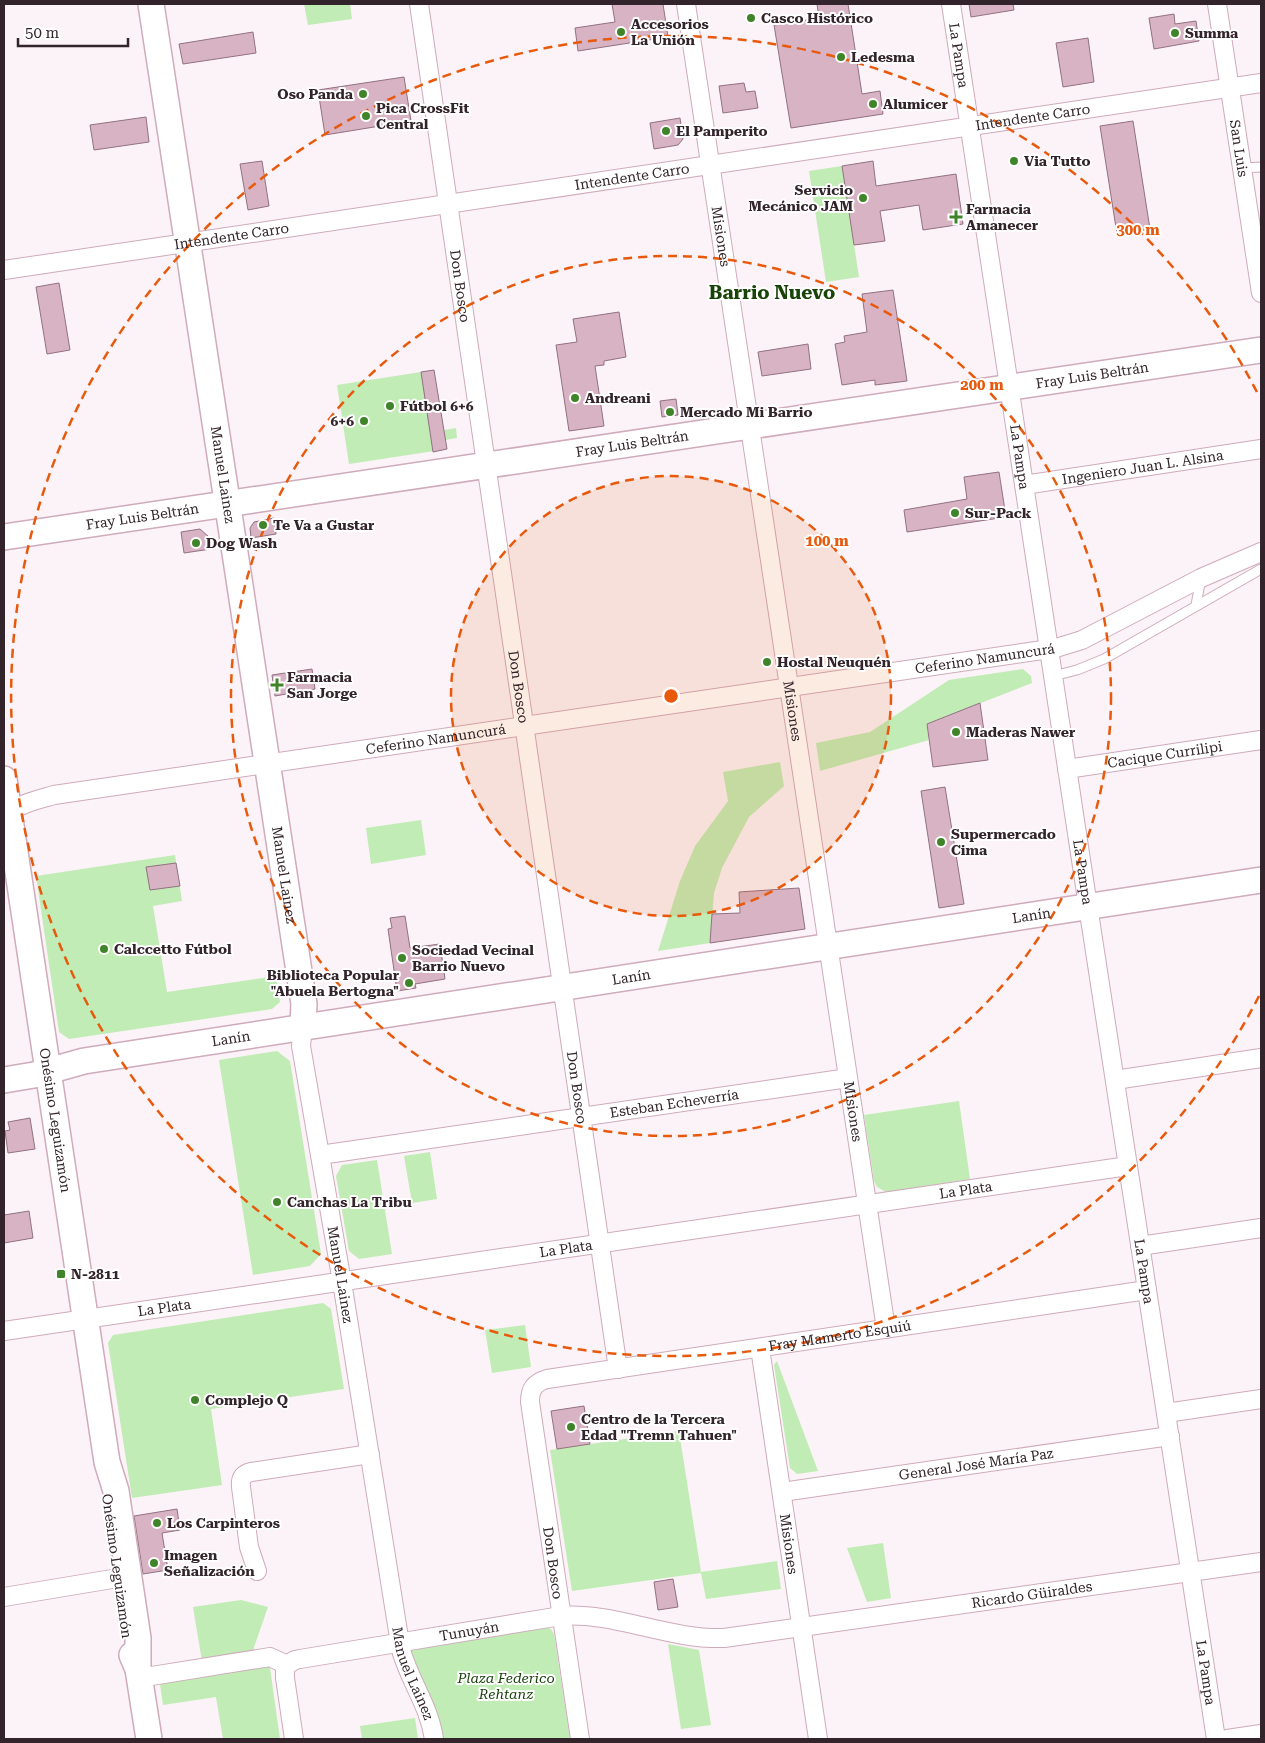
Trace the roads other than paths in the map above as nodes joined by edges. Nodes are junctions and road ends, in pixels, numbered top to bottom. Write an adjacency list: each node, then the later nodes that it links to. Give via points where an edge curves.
1 (151, 4): 13 (street, Manuel Lainez)
2 (419, 4): 12 (street, Don Bosco)
3 (686, 4): 9 (street, Misiones)
4 (951, 4): 8 (street, La Pampa)
5 (1217, 4): 7 (street, San Luis)
6 (1261, 83): 7 (street, Intendente Carro)
7 (1230, 88): 8 (street, Intendente Carro); 11 (street, San Luis)
8 (970, 126): 9 (street, Intendente Carro); 17 (street, La Pampa)
9 (711, 165): 12 (street, Intendente Carro); 18 (street, Misiones)
10 (1261, 167): 11 (lane)
11 (1242, 168): 15 (street, San Luis)
12 (448, 204): 13 (street, Intendente Carro); 20 (street, Don Bosco)
13 (188, 243): 14 (street, Intendente Carro); 22 (street, Manuel Lainez)
14 (4, 270)
15 (1261, 293)
16 (1261, 350): 17 (street, Fray Luis Beltrán)
17 (1009, 387): 18 (street, Fray Luis Beltrán); 21 (street, La Pampa)
18 (750, 426): 20 (street, Fray Luis Beltrán); 30 (street, Misiones)
19 (1261, 449): 21 (street, Ingeniero Juan L. Alsina)
20 (486, 465): 22 (street, Fray Luis Beltrán); 31 (street, Don Bosco)
21 (1024, 485): 28 (street, La Pampa)
22 (227, 504): 23 (street, Fray Luis Beltrán); 33 (street, Manuel Lainez)
23 (4, 537)
24 (1261, 552): 26 (street, Ceferino Namuncurá)
25 (1261, 569): 27 (lane, Ceferino Namuncurá)
26 (1201, 578): 27 (lane); 28 (street, Ceferino Namuncurá, via 1082,640)
27 (1196, 605): 29 (lane, Ceferino Namuncurá, via 1104,659)
28 (1049, 649): 29 (street, La Pampa); 30 (street, Ceferino Namuncurá)
29 (1053, 676): 34 (street, La Pampa)
30 (789, 687): 31 (street, Ceferino Namuncurá); 39 (street, Misiones)
31 (524, 726): 33 (street, Ceferino Namuncurá); 40 (street, Don Bosco)
32 (1261, 740): 34 (street, Cacique Currilipi)
33 (267, 764): 36 (street, Ceferino Namuncurá, via 54,795); 41 (street, Manuel Lainez, via 304,1004)
34 (1067, 769): 38 (street, La Pampa)
35 (4, 778): 36 (street, Onésimo Leguizamón)
36 (5, 813): 43 (street, Onésimo Leguizamón)
37 (1261, 880): 38 (street, Lanín)
38 (1088, 906): 39 (street, Lanín); 46 (street, La Pampa)
39 (828, 946): 40 (street, Lanín); 44 (street, Misiones)
40 (562, 987): 41 (street, Lanín); 47 (street, Don Bosco)
41 (303, 1026): 43 (street, Lanín, via 84,1061); 48 (street, Manuel Lainez, via 301,1046)
42 (1261, 1058): 46 (street)
43 (47, 1071): 45 (street, Lanín); 56 (street, Onésimo Leguizamón)
44 (848, 1078): 47 (street, Esteban Echeverría); 50 (street, Misiones)
45 (4, 1080)
46 (1115, 1080): 49 (street, La Pampa)
47 (581, 1117): 48 (street, Esteban Echeverría); 52 (street, Don Bosco)
48 (320, 1155): 54 (street, Manuel Lainez)
49 (1128, 1166): 50 (street, La Plata); 53 (street, La Pampa)
50 (868, 1204): 52 (street, La Plata); 57 (street, Misiones)
51 (1261, 1228): 53 (street)
52 (600, 1244): 54 (street, La Plata); 60 (street, Don Bosco)
53 (1140, 1246): 55 (street, La Pampa)
54 (342, 1282): 56 (street, La Plata); 65 (street, Manuel Lainez)
55 (1147, 1290): 57 (street, Fray Mamerto Esquiú); 63 (street, La Pampa)
56 (85, 1319): 58 (street, La Plata); 66 (street, Onésimo Leguizamón)
57 (886, 1329): 59 (street, Fray Mamerto Esquiú)
58 (4, 1331)
59 (760, 1348): 60 (street, Fray Mamerto Esquiú); 67 (street, Misiones)
60 (618, 1369): 61 (street, Fray Mamerto Esquiú, via 547,1379)
61 (532, 1387): 73 (street, Don Bosco, via 530,1402)
62 (1261, 1399): 63 (street)
63 (1166, 1413): 64 (street, La Pampa)
64 (1170, 1436): 67 (street, General José María Paz); 70 (street, La Pampa)
65 (370, 1454): 69 (street, via 251,1472 242,1477 249,1547); 75 (street, Manuel Lainez)
66 (107, 1462): 71 (street, Onésimo Leguizamón, via 105,1493); 77 (street, Onésimo Leguizamón, via 116,1491 139,1643)
67 (782, 1492): 74 (street, Misiones)
68 (1261, 1562): 70 (street, Ricardo Güiraldes)
69 (257, 1571)
70 (1190, 1572): 74 (street, Ricardo Güiraldes); 84 (street, La Pampa)
71 (118, 1578): 72 (street); 77 (street, Onésimo Leguizamón, via 128,1646)
72 (4, 1597)
73 (561, 1616): 74 (street, Tunuyán, via 594,1617 710,1639); 75 (street, Tunuyán); 82 (street, Don Bosco)
74 (802, 1626): 83 (street, Misiones)
75 (400, 1642): 76 (street, Tunuyán, via 300,1658); 81 (street, Manuel Lainez, via 407,1668 429,1714)
76 (287, 1666): 77 (street, via 267,1658); 80 (street, via 285,1678)
77 (138, 1673): 79 (street, Onésimo Leguizamón)
78 (1261, 1734): 85 (street)
79 (149, 1739)
80 (294, 1739)
81 (434, 1739)
82 (580, 1739)
83 (818, 1739)
84 (1216, 1739)
85 (1227, 1739)

